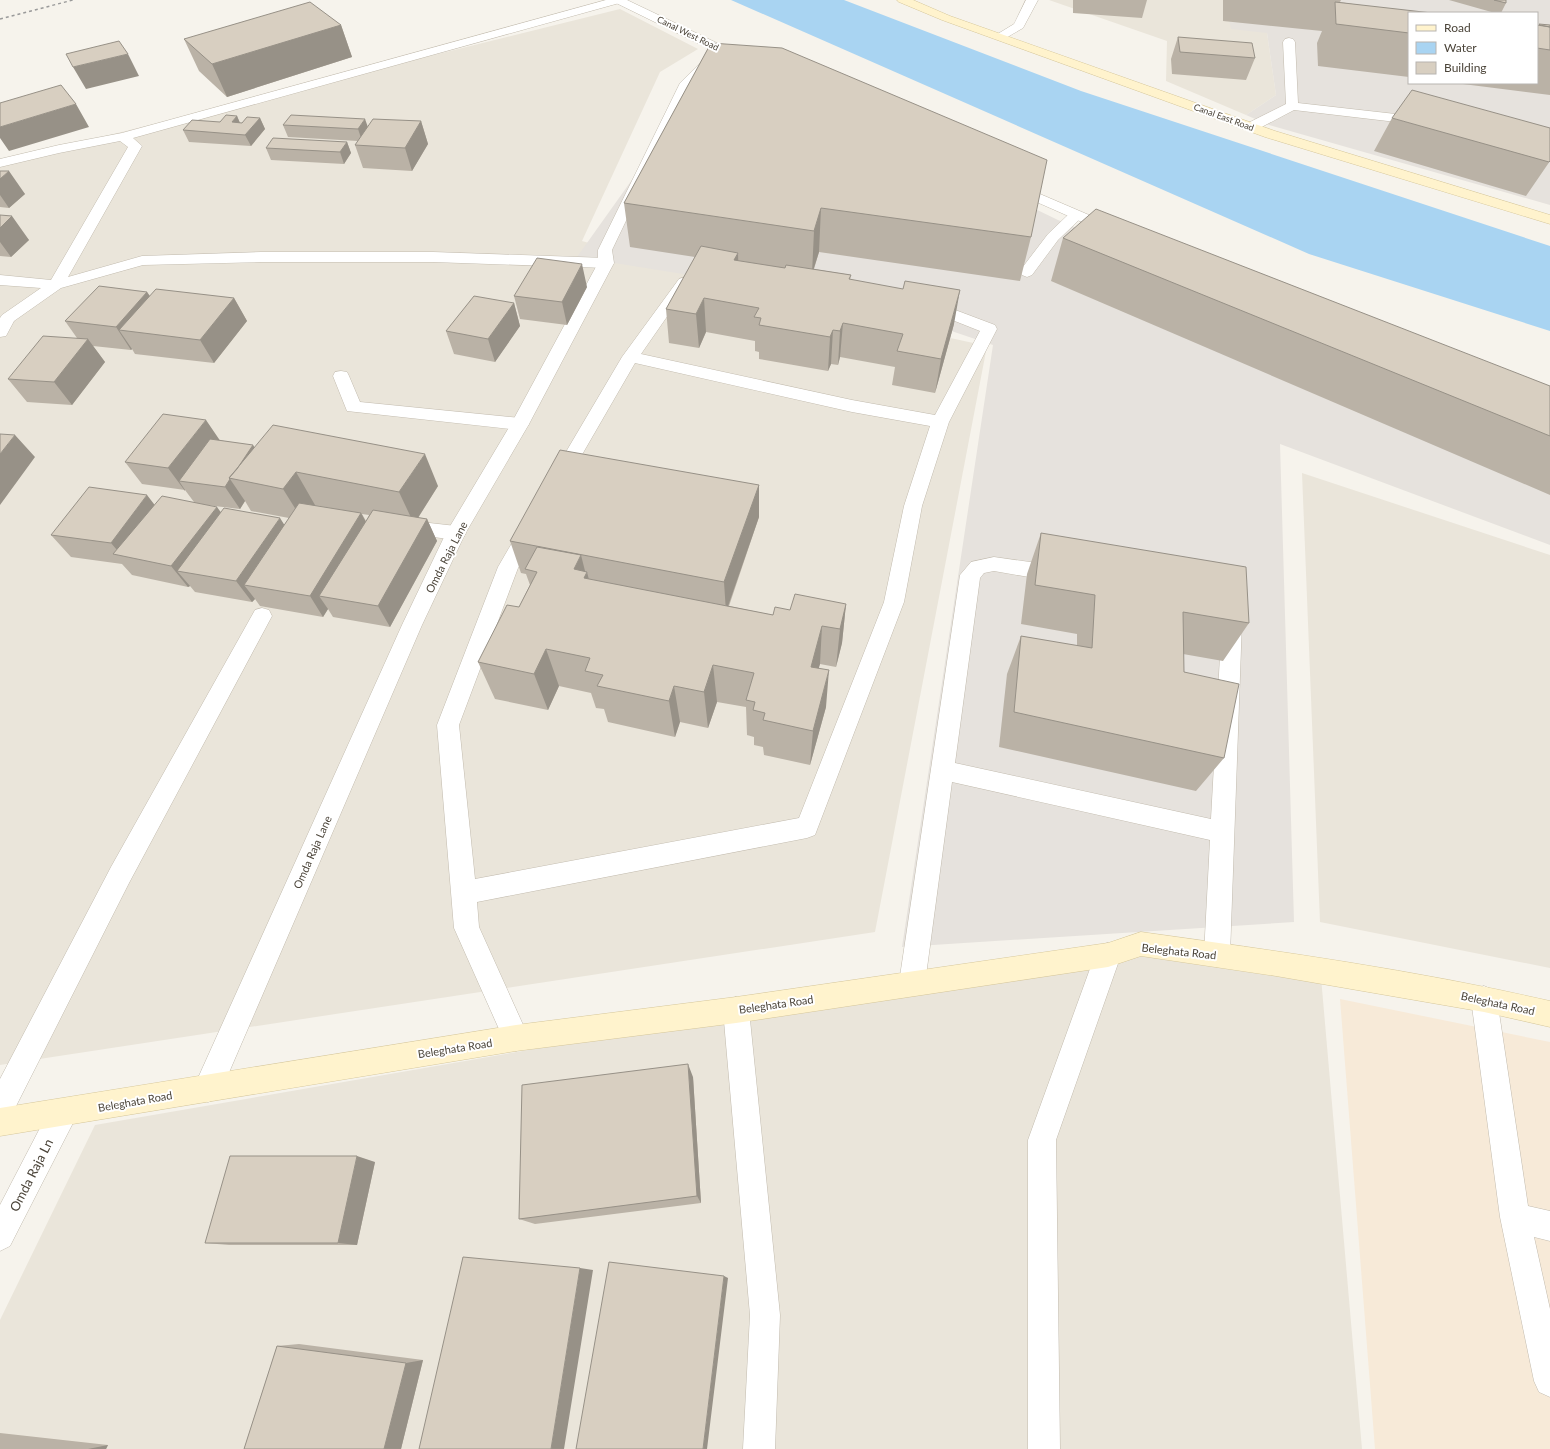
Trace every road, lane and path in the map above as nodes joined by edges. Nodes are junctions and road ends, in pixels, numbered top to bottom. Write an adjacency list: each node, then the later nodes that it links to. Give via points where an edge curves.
1 (618, 0): 6 (street, Canal West Road); 11 (street)
2 (903, 0): 4 (main road, Canal East Road)
3 (1032, 0): 4 (street, via 1019,26)
4 (1000, 37): 10 (main road, Canal East Road)
5 (1289, 42): 8 (street)
6 (722, 50): 7 (street, Canal West Road); 17 (street, Omda Raja Lane, via 686,83 606,250)
7 (750, 63)
8 (1292, 106): 9 (street); 10 (street)
9 (1433, 122)
10 (1250, 127): 15 (main road, Canal East Road)
11 (123, 137): 12 (street); 21 (street, via 135,146)
12 (0, 163)
13 (997, 179): 14 (street)
14 (1076, 215): 16 (street); 18 (street, via 1053,237)
15 (1550, 220)
16 (1127, 237)
17 (606, 263): 21 (street, via 434,257 261,257 142,262); 27 (street, Omda Raja Lane)
18 (1027, 272)
19 (706, 276): 24 (street, via 684,282)
20 (0, 280): 21 (street)
21 (56, 285): 23 (street, via 8,318)
22 (907, 301): 26 (street, via 923,303 989,329)
23 (0, 332)
24 (630, 357): 26 (street, via 852,406); 28 (street)
25 (341, 376): 27 (street, via 353,407)
26 (940, 422): 37 (street, via 913,506 894,602 807,827)
27 (520, 424): 31 (street, Omda Raja Lane)
28 (551, 493)
29 (540, 513): 37 (street, via 508,567 448,725)
30 (388, 525): 31 (street)
31 (456, 533): 45 (street, Omda Raja Lane, via 412,625)
32 (1080, 577): 35 (street, via 994,564 978,567 970,575)
33 (1219, 601): 36 (street, via 1232,614)
34 (262, 616): 46 (street, via 120,875)
35 (943, 770): 36 (street); 40 (street)
36 (1223, 832): 39 (street)
37 (464, 893): 44 (street, via 467,928)
38 (1108, 955): 39 (main road, Beleghata Road, via 1141,944); 40 (main road, Beleghata Road); 54 (street, via 1042,1140)
39 (1217, 955): 41 (main road, Beleghata Road)
40 (912, 983): 42 (main road, Beleghata Road)
41 (1484, 999): 43 (main road, Beleghata Road); 49 (street)
42 (736, 1010): 44 (main road, Beleghata Road); 53 (street, via 765,1315)
43 (1550, 1014)
44 (516, 1038): 45 (main road, Beleghata Road)
45 (208, 1088): 47 (main road, Beleghata Road)
46 (0, 1108)
47 (63, 1113): 48 (main road, Beleghata Road); 51 (street, Omda Raja Ln)
48 (0, 1122)
49 (1515, 1217): 50 (street); 52 (street)
50 (1550, 1226)
51 (0, 1236)
52 (1550, 1381)
53 (759, 1449)
54 (1044, 1449)

